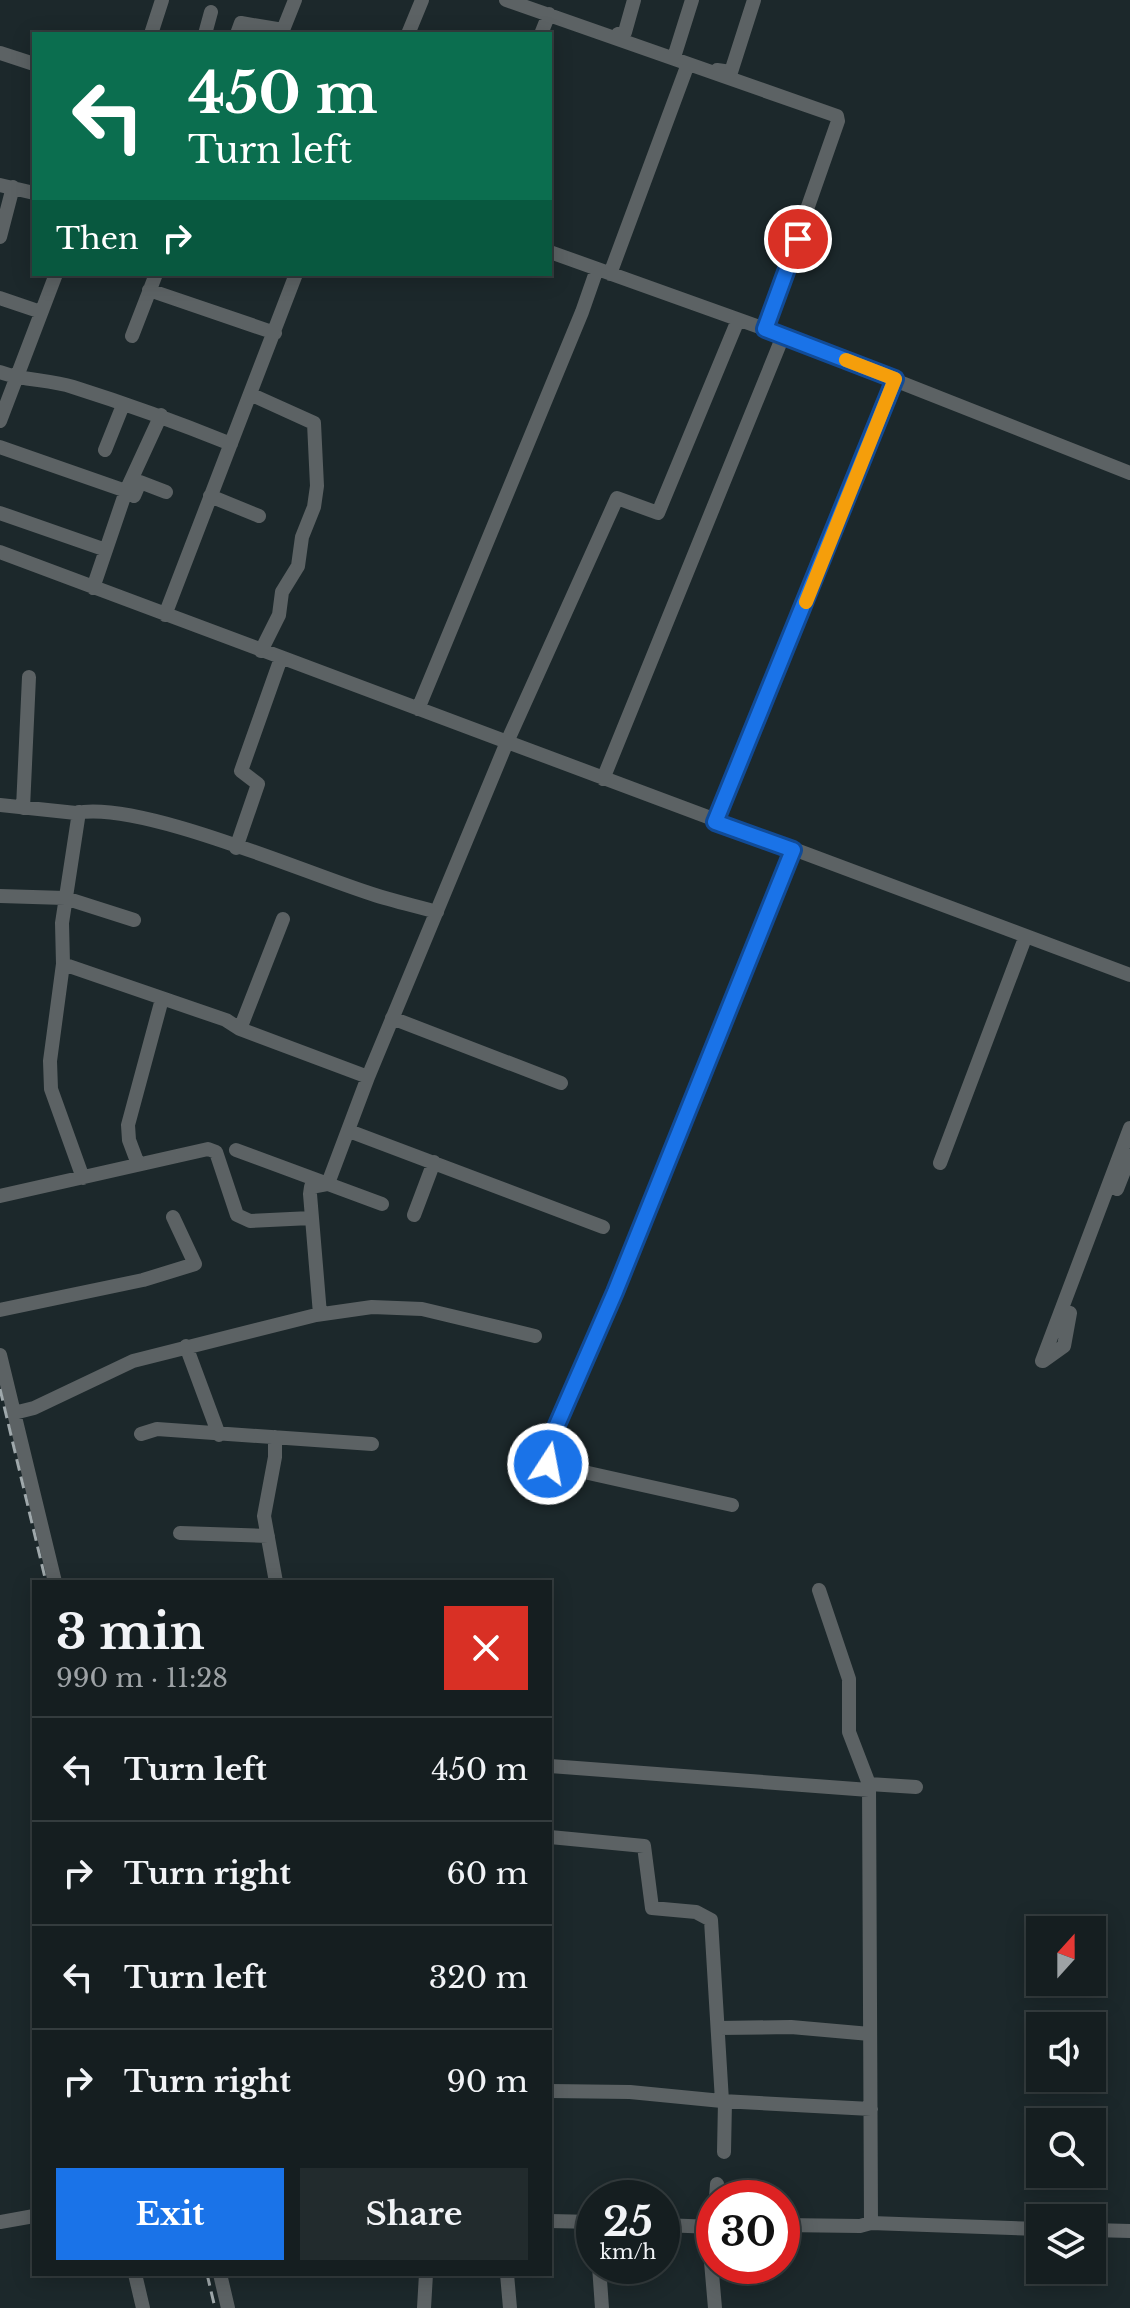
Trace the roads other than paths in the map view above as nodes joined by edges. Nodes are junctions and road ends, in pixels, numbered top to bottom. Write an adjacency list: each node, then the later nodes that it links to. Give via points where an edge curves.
1 (162, 0): 11 (street)
2 (295, 0): 13 (street, via 283,30 241,23)
3 (422, 0): 14 (street)
4 (506, 0): 9 (street)
5 (521, 0): 9 (street)
6 (634, 0): 16 (street, via 625,32)
7 (692, 0): 18 (street)
8 (754, 0): 18 (street, via 730,75)
9 (544, 7): 15 (street); 16 (street); 20 (street)
10 (211, 12): 12 (street)
11 (152, 32)
12 (206, 32)
13 (238, 32)
14 (409, 32)
15 (541, 32)
16 (618, 34): 18 (street)
17 (0, 53): 19 (street)
18 (675, 54)
19 (32, 63)
20 (688, 64): 25 (street); 33 (street, via 838,119)
21 (7, 186): 22 (street); 23 (street)
22 (32, 192)
23 (0, 237)
24 (552, 253): 25 (street)
25 (603, 271): 32 (street); 60 (street)
26 (55, 276): 31 (street)
27 (155, 276): 29 (street)
28 (295, 276): 34 (street)
29 (149, 290): 34 (street); 35 (street)
30 (0, 298): 31 (street)
31 (41, 312): 38 (street)
32 (738, 320): 33 (street); 61 (street, via 658,513 617,498)
33 (765, 329): 36 (street)
34 (275, 333): 40 (street)
35 (132, 336)
36 (783, 336): 39 (street); 62 (street)
37 (0, 372): 38 (street)
38 (16, 378): 41 (street, via 69,386); 43 (street)
39 (895, 379): 47 (street); 66 (street)
40 (250, 394): 44 (street); 57 (street, via 314,423 317,486 298,566 282,592 279,615)
41 (123, 405): 42 (street); 46 (street)
42 (161, 415): 44 (street); 48 (street)
43 (0, 421)
44 (231, 444): 50 (street)
45 (0, 447): 48 (street)
46 (105, 450)
47 (1130, 473)
48 (126, 491): 53 (street)
49 (166, 492): 55 (street, via 148,483 136,487)
50 (210, 496): 52 (street); 56 (street)
51 (0, 513): 53 (street)
52 (259, 516)
53 (106, 550): 55 (street)
54 (0, 552): 55 (street)
55 (97, 589): 56 (street)
56 (165, 615): 57 (street)
57 (261, 651): 58 (street)
58 (281, 658): 60 (street); 67 (street, via 241,771 258,784)
59 (29, 677): 64 (street)
60 (418, 709): 61 (street)
61 (507, 742): 62 (street); 71 (street)
62 (603, 779): 66 (street)
63 (0, 805): 64 (street)
64 (23, 808): 65 (street)
65 (79, 812): 67 (street, via 148,820); 70 (street)
66 (715, 822): 68 (street)
67 (236, 848): 71 (street)
68 (793, 850): 74 (street); 107 (street, via 546,1450 548,1464)
69 (0, 896): 70 (street)
70 (65, 898): 73 (street); 75 (street)
71 (437, 912): 78 (street)
72 (283, 919): 79 (street)
73 (134, 920)
74 (1025, 938): 76 (street); 87 (street)
75 (63, 964): 77 (street); 89 (street, via 51,1089)
76 (1130, 975)
77 (162, 999): 79 (street); 88 (street, via 128,1125)
78 (392, 1018): 80 (street); 81 (street)
79 (240, 1029): 80 (street)
80 (368, 1077): 83 (street)
81 (561, 1083)
82 (1130, 1128): 85 (street, via 1042,1361 1064,1346 1065,1327 1092,1248)
83 (349, 1131): 86 (street); 90 (street)
84 (236, 1150): 90 (street)
85 (1130, 1156)
86 (434, 1162): 93 (street); 96 (street)
87 (940, 1163)
88 (138, 1164): 89 (street); 95 (street, via 208,1149 216,1152 237,1215 250,1221)
89 (83, 1178): 91 (street)
90 (327, 1184): 92 (street); 95 (street, via 311,1187)
91 (0, 1196)
92 (382, 1204)
93 (414, 1215)
94 (173, 1217): 97 (street, via 195,1264)
95 (311, 1218): 98 (street)
96 (603, 1227)
97 (0, 1310)
98 (320, 1314): 99 (street, via 372,1307 422,1309); 100 (street)
99 (535, 1336)
100 (186, 1346): 102 (street, via 133,1361); 104 (street)
101 (0, 1355): 102 (street)
102 (14, 1413): 110 (street)
103 (141, 1434): 104 (street, via 157,1429)
104 (219, 1435): 105 (street)
105 (275, 1437): 106 (street); 109 (street, via 264,1516)
106 (372, 1444)
107 (732, 1505)
108 (180, 1533): 109 (street)
109 (268, 1536): 111 (street)
110 (55, 1580)
111 (276, 1580)
112 (819, 1590): 114 (street, via 849,1679 850,1739)
113 (552, 1766): 114 (street)
114 (869, 1787): 115 (street); 118 (street)
115 (916, 1787)
116 (552, 1837): 117 (street, via 644,1846 652,1908 696,1912 711,1920)
117 (719, 2028): 118 (street); 120 (street)
118 (870, 2034): 121 (street)
119 (552, 2091): 120 (street)
120 (724, 2101): 121 (street); 122 (street)
121 (871, 2109): 127 (street)
122 (724, 2152)
123 (32, 2216): 125 (street)
124 (552, 2221): 126 (street)
125 (0, 2222)
126 (576, 2222)
127 (871, 2223): 128 (street); 129 (street)
128 (800, 2225)
129 (1026, 2229)
130 (1106, 2230): 131 (street)
131 (1130, 2231)
132 (135, 2276): 138 (street)
133 (220, 2276): 139 (street)
134 (426, 2276): 140 (street)
135 (507, 2276): 141 (street)
136 (600, 2284): 142 (street)
137 (714, 2284): 143 (street)
138 (143, 2308)
139 (228, 2308)
140 (424, 2308)
141 (510, 2308)
142 (602, 2308)
143 (715, 2308)

